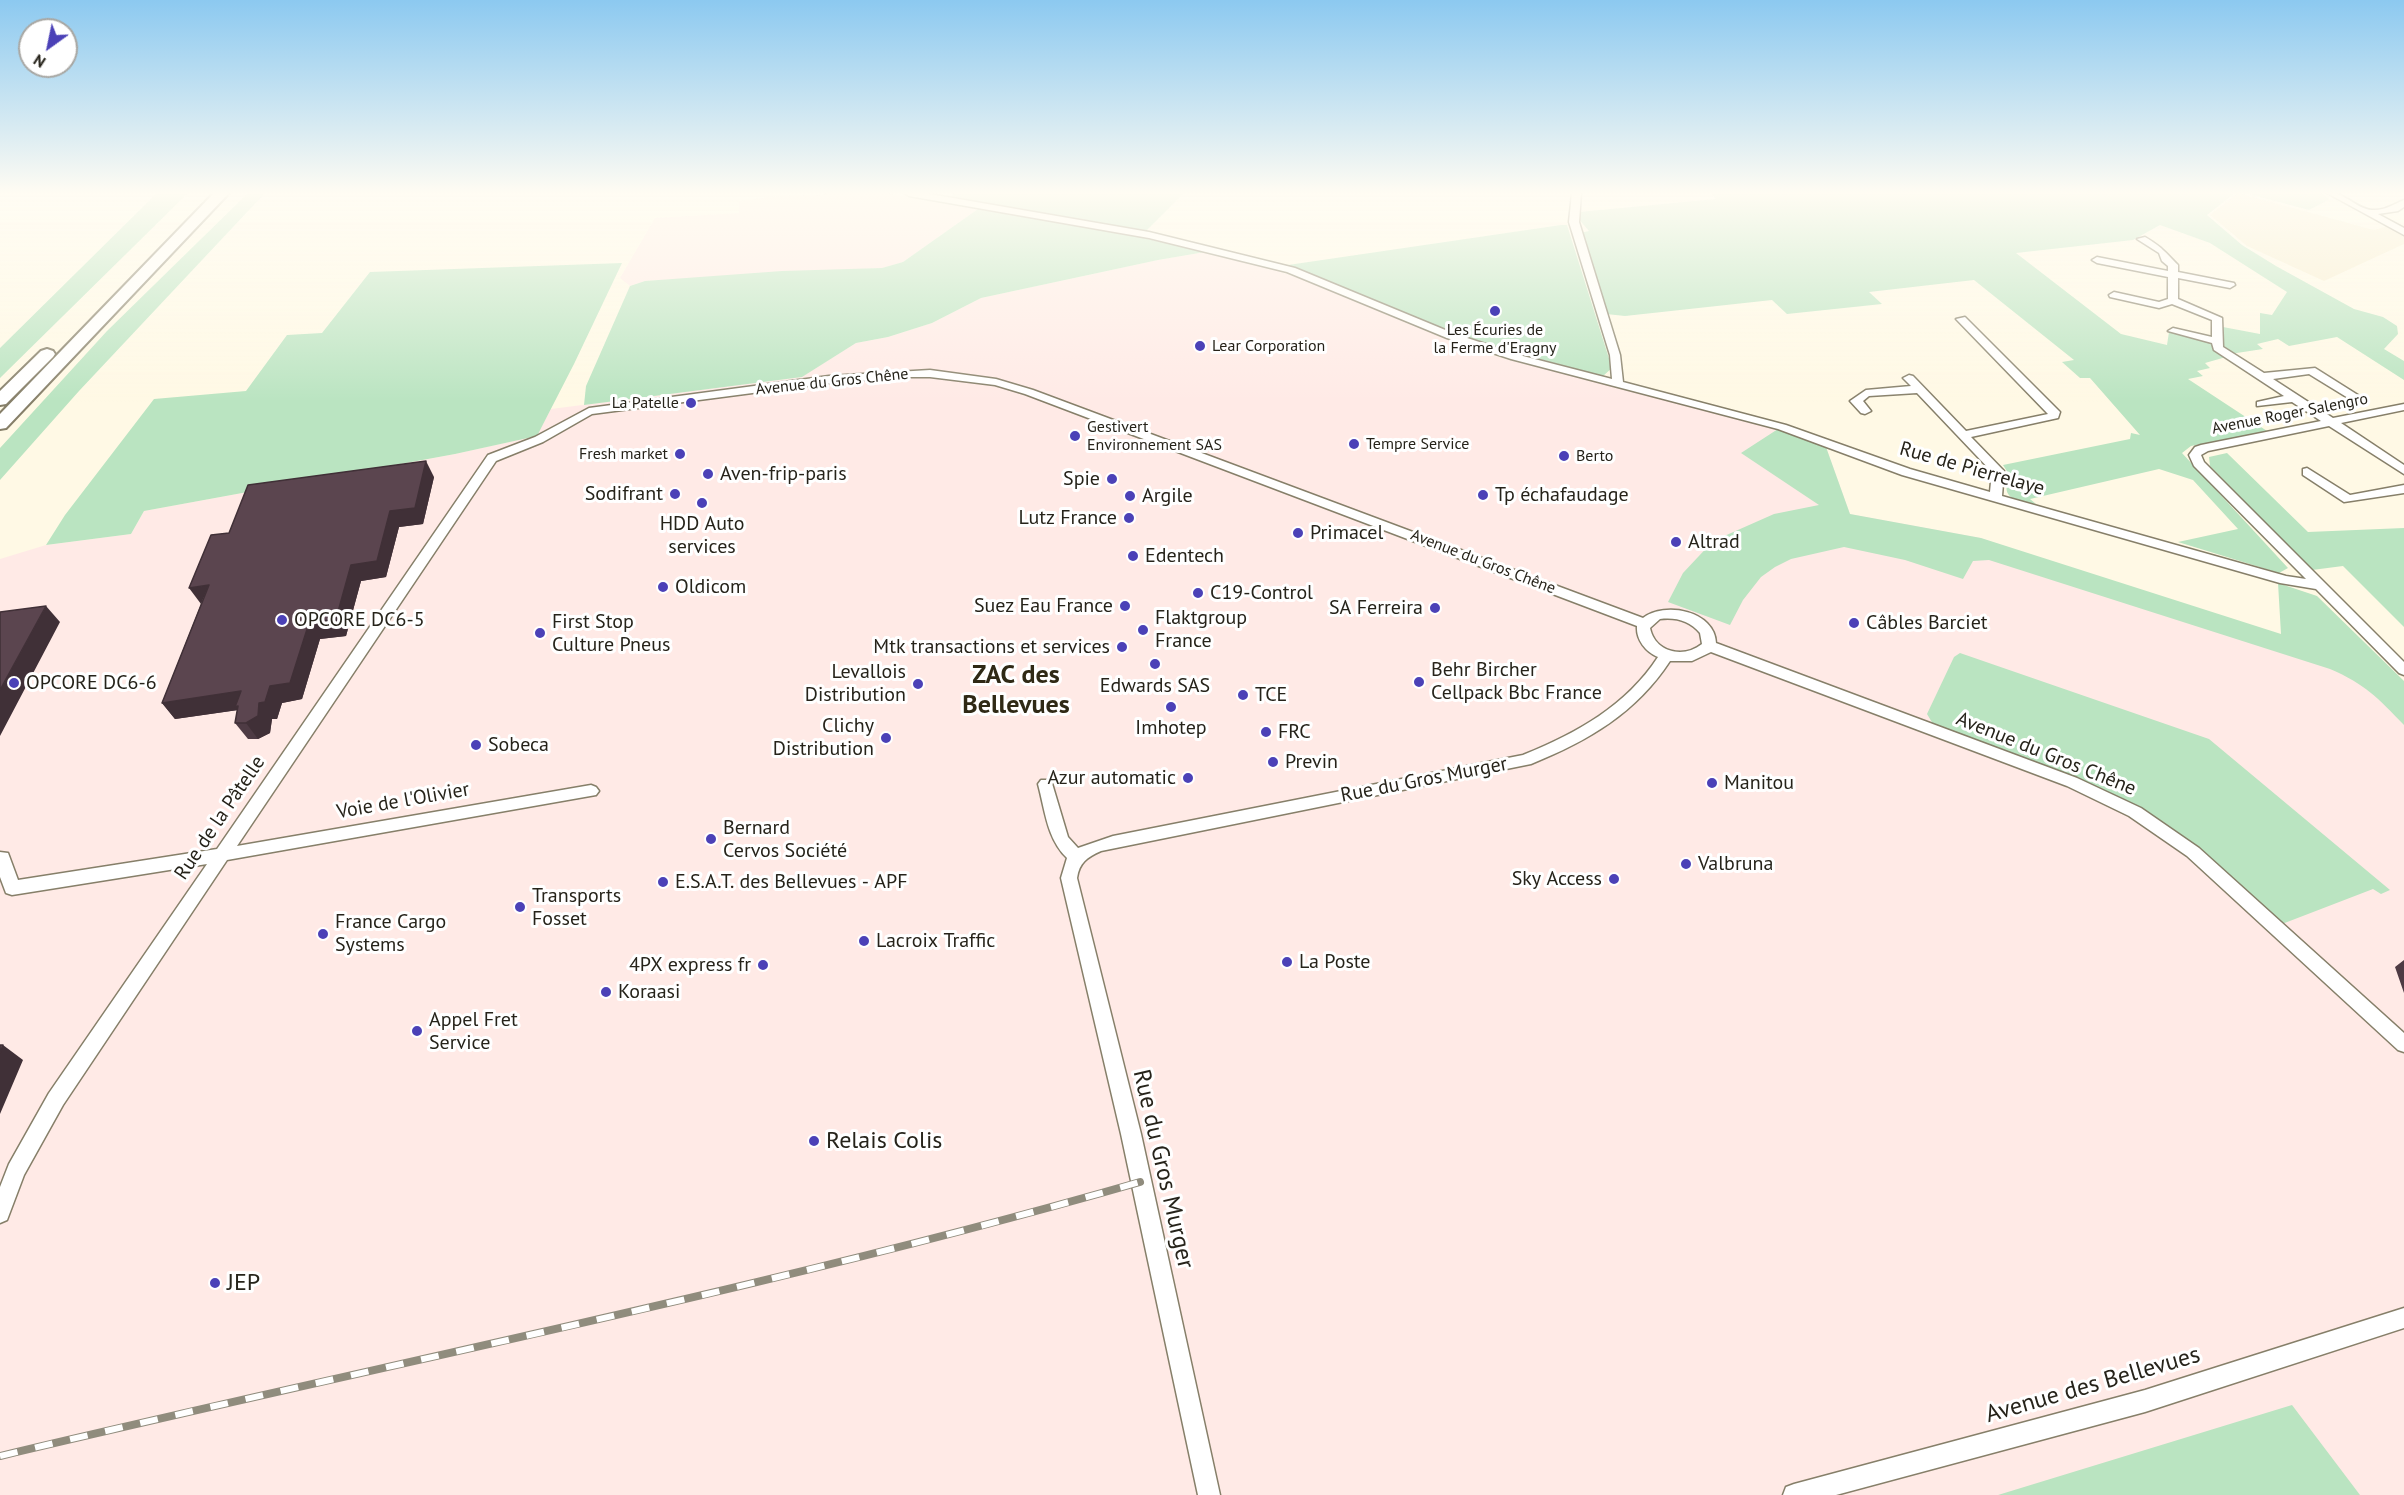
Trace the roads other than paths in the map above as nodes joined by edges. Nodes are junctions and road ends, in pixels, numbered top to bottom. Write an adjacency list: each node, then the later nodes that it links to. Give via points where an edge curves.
1 (137, 263): 20 (highway)
2 (155, 263): 25 (highway)
3 (1263, 263): 16 (street, Rue de Pierrelaye, via 1451,336)
4 (1587, 263): 16 (street, via 1615,355)
5 (2111, 263): 7 (street)
6 (2170, 263): 7 (street)
7 (2173, 275): 8 (street); 10 (street)
8 (2230, 285)
9 (2114, 296): 10 (street, via 2159,305)
10 (2173, 301): 13 (street, via 2217,318)
11 (1961, 319): 26 (street, via 2054,412 2050,418)
12 (2173, 331): 13 (street)
13 (2218, 341): 14 (street, via 2218,348)
14 (2262, 377): 18 (street); 19 (street, via 2311,370)
15 (1909, 378): 17 (street)
16 (1618, 383): 31 (street, Rue de Pierrelaye, via 1782,427 1905,472)
17 (1920, 389): 23 (street, via 1866,393 1856,401); 26 (street)
18 (2294, 398): 21 (street); 24 (street)
19 (2357, 399)
20 (0, 400)
21 (2261, 404)
22 (2404, 407): 24 (street, Avenue Roger Salengro)
23 (1865, 411)
24 (2333, 422): 28 (street); 32 (street, Avenue Roger Salengro, via 2205,448 2195,455 2198,464)
25 (0, 424)
26 (1963, 435): 31 (street, via 1998,471)
27 (492, 458): 33 (street, Avenue du Gros Chêne, via 506,450 530,445 589,411 891,373 982,379 1029,392); 39 (street, Rue de la Pâtelle)
28 (2404, 470)
29 (2307, 472): 30 (street, via 2348,499)
30 (2404, 489)
31 (1996, 497): 32 (street, Rue de Pierrelaye, via 2285,580)
32 (2317, 585): 36 (street)
33 (1645, 624): 34 (street, via 1659,615 1689,618 1706,630); 35 (street, via 1647,641)
34 (1709, 646): 35 (street, via 1703,653 1690,657); 42 (street, Avenue du Gros Chêne, via 2072,782 2135,812 2193,852)
35 (1667, 655): 40 (street, Rue du Gros Murger, via 1639,693 1604,722 1564,745 1526,760 1113,842 1088,849)
36 (2404, 670)
37 (1046, 784): 40 (street, via 1060,837)
38 (591, 791): 39 (street, Voie de l'Olivier)
39 (222, 855): 41 (street, Voie de l'Olivier, via 12,888); 43 (street, Rue de la Pâtelle, via 56,1099 16,1172)
40 (1077, 857): 45 (street, Rue du Gros Murger, via 1069,869 1069,878 1131,1134)
41 (2, 858)
42 (2404, 1044)
43 (0, 1213)
44 (2404, 1318): 46 (street, Avenue des Bellevues, via 2145,1401)
45 (1209, 1495)
46 (1794, 1495)

